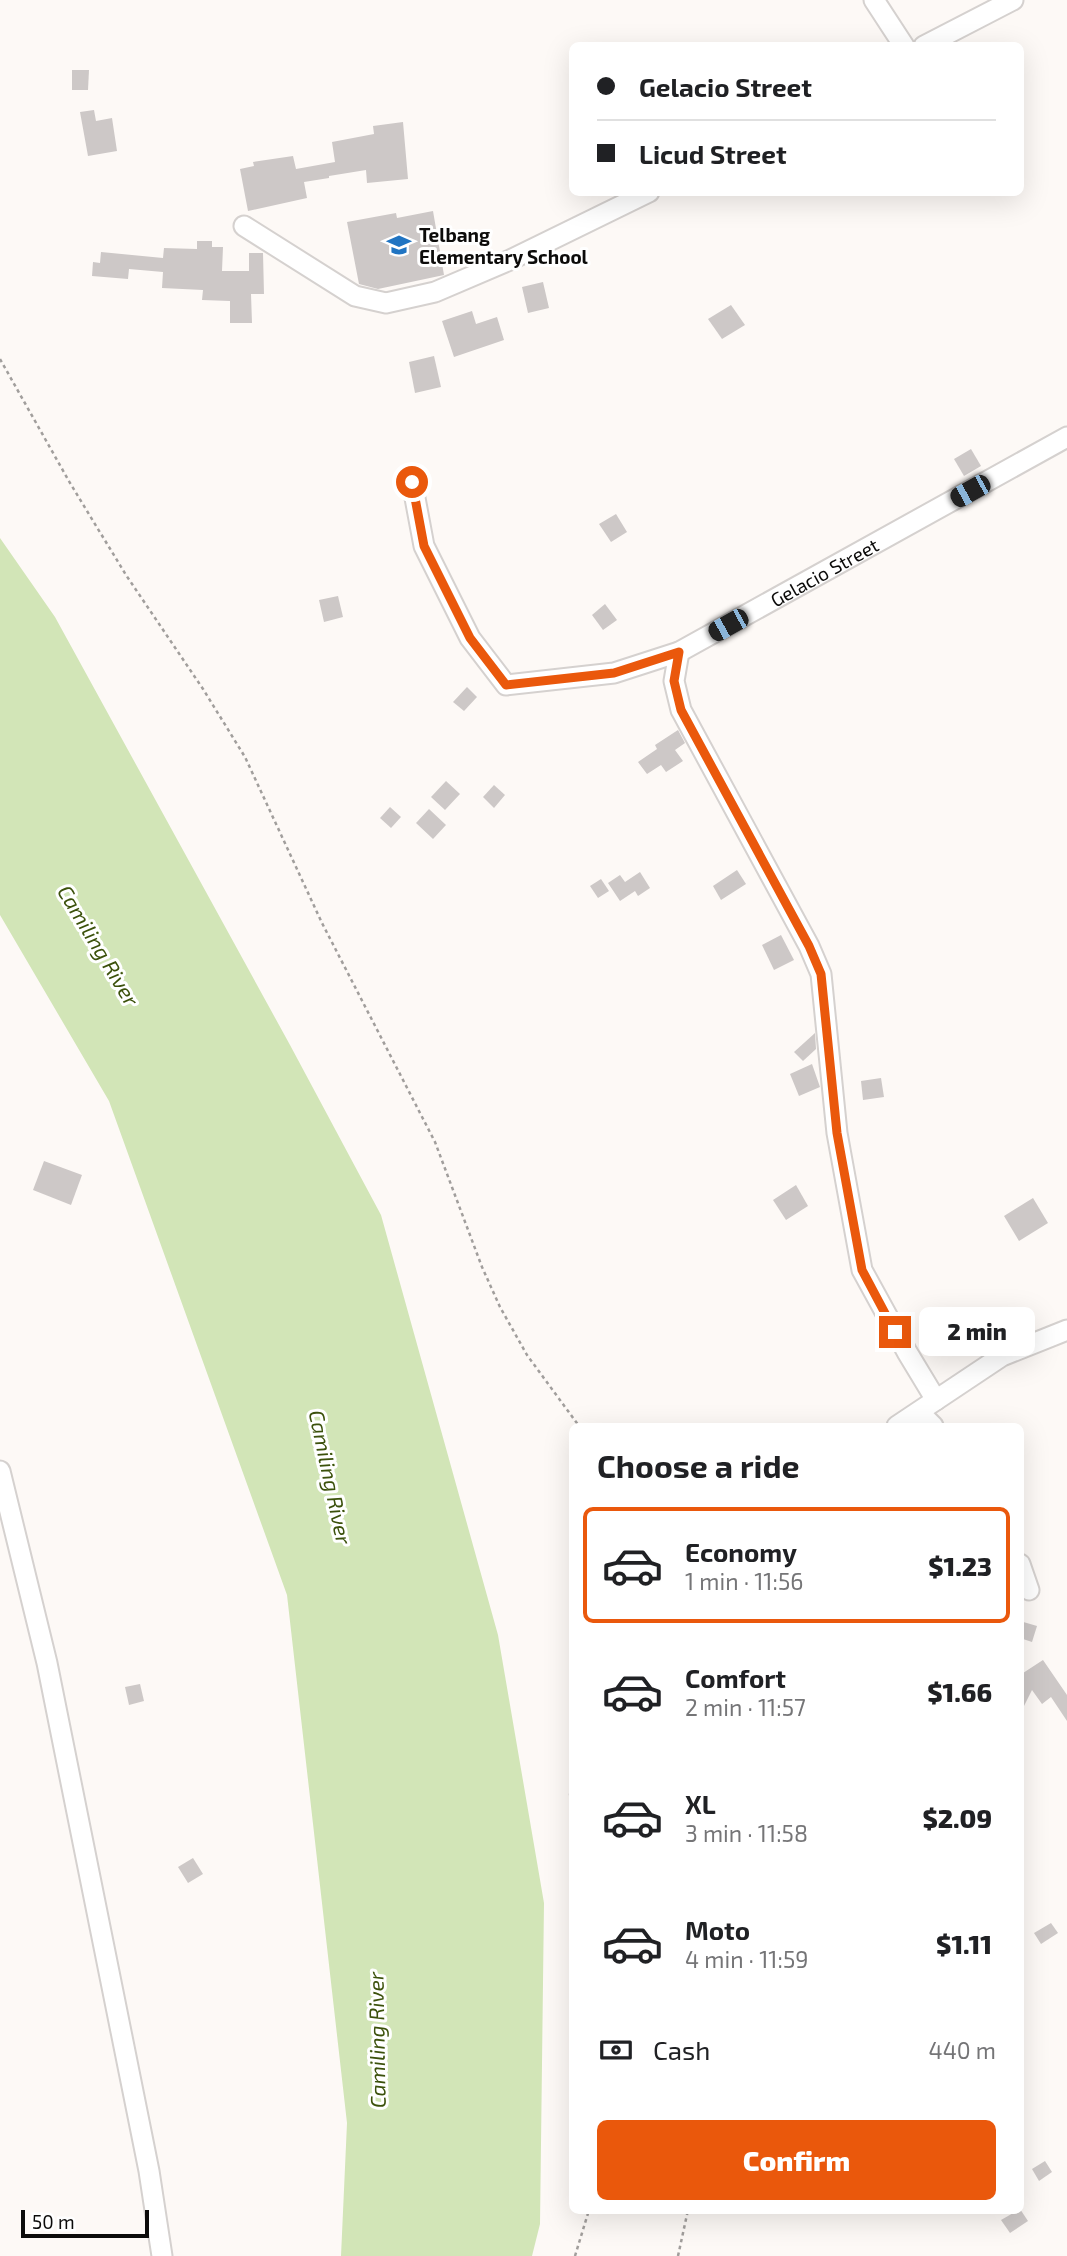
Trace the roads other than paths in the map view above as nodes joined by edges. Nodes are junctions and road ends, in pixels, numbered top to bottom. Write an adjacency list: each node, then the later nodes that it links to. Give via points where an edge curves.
1 (874, 0): 3 (street)
2 (1013, 0): 4 (street)
3 (901, 42)
4 (932, 42)
5 (641, 196): 6 (street, via 435,292 386,303 355,296)
6 (244, 226)
7 (1067, 437): 9 (street, Gelacio Street)
8 (412, 482): 9 (street, Gelacio Street, via 424,546 470,638 506,685 614,673)
9 (679, 652): 11 (street, via 674,681 681,710 821,974 837,1133 862,1270)
10 (1067, 1330): 11 (street, via 1002,1356)
11 (936, 1400): 12 (street)
12 (919, 1412): 13 (street); 14 (street)
13 (902, 1423)
14 (930, 1423)
15 (0, 1471): 18 (street, via 47,1662)
16 (1024, 1576): 17 (street)
17 (1029, 1590)
18 (162, 2256)

